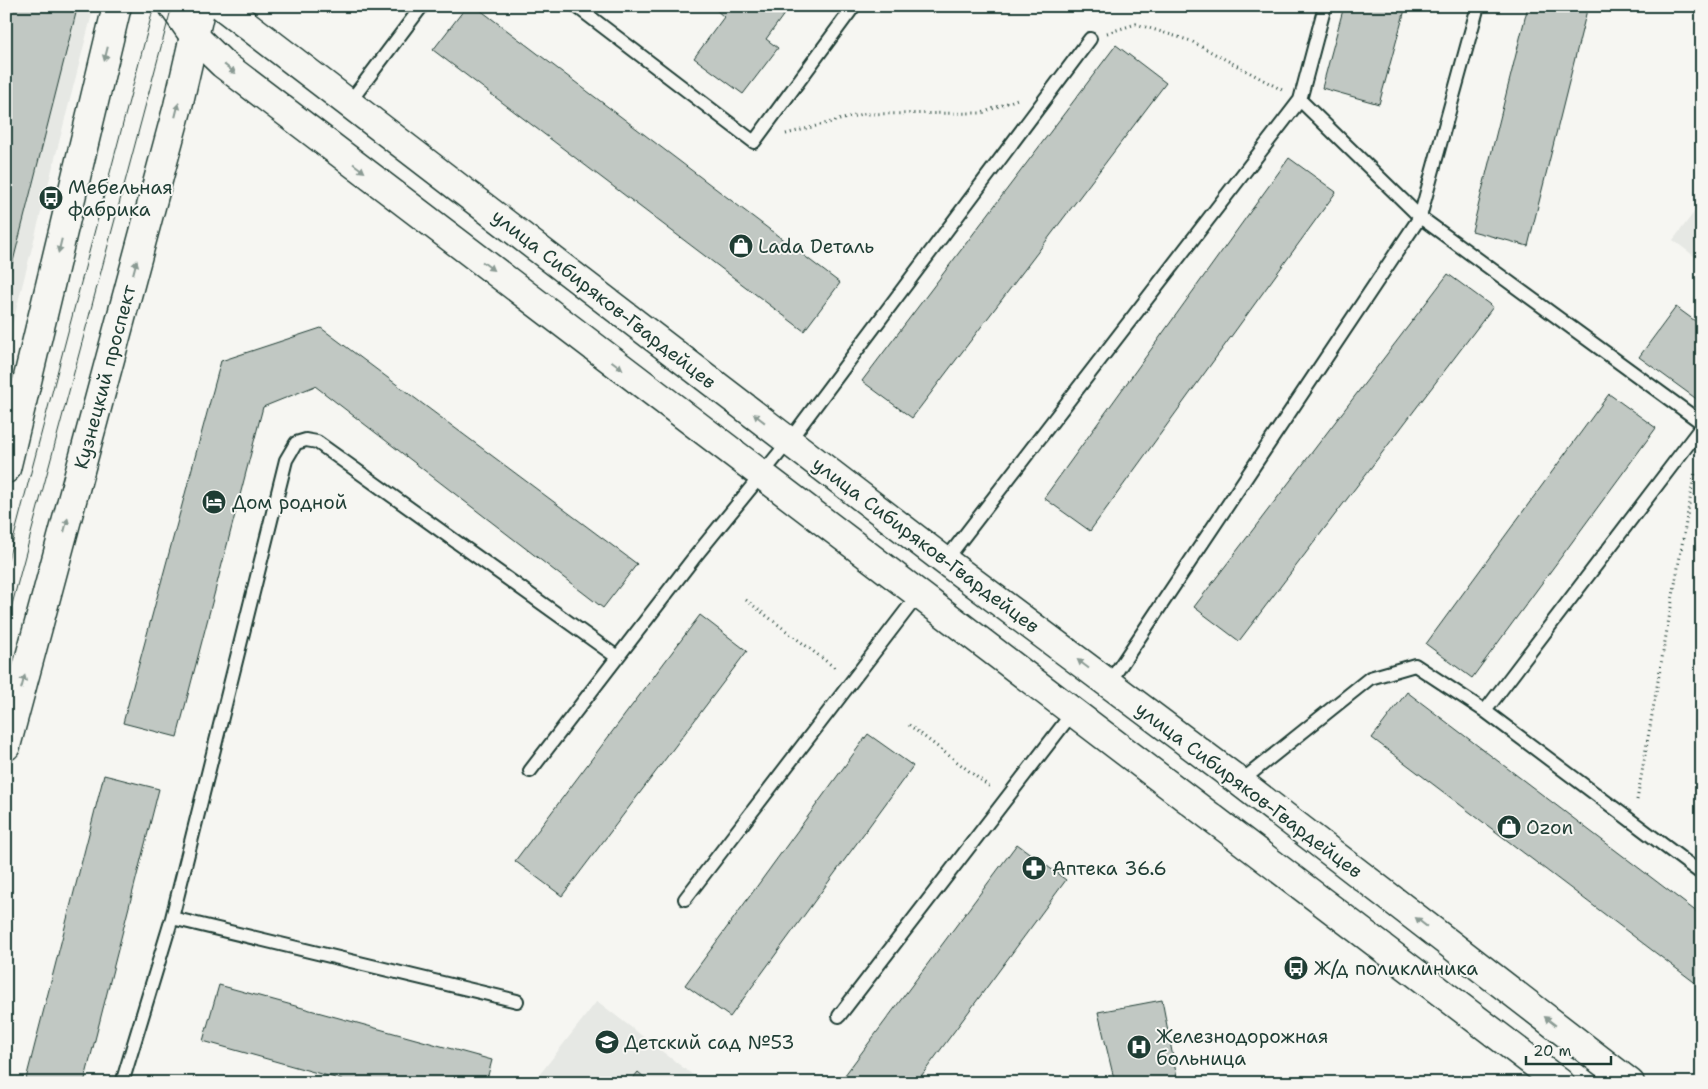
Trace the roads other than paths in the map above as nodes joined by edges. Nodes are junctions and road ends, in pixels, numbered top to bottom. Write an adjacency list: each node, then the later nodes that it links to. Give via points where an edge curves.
1 (117, 6): 16 (main road, one-way to 16)
2 (173, 6): 10 (main road)
3 (201, 6): 10 (main road, Кузнецкий проспект)
4 (222, 6): 13 (main road, улица Сибиряков-Гвардейцев)
5 (422, 6): 13 (lane)
6 (576, 6): 7 (lane, via 754,142)
7 (854, 6)
8 (1325, 6): 12 (lane)
9 (1478, 6): 14 (lane)
10 (194, 36): 19 (main road, one-way to 19, via 231,70); 26 (main road, Кузнецкий проспект, one-way to 10)
11 (1090, 38): 17 (lane)
12 (1300, 100): 14 (lane); 20 (lane)
13 (349, 103): 17 (main road, улица Сибиряков-Гвардейцев, one-way to 13)
14 (1420, 217): 15 (lane); 23 (lane)
15 (1702, 424): 24 (lane)
16 (11, 427): 18 (main road)
17 (789, 441): 19 (lane); 20 (main road, улица Сибиряков-Гвардейцев)
18 (6, 469)
19 (761, 475): 21 (main road); 22 (lane)
20 (945, 561): 23 (main road, улица Сибиряков-Гвардейцев, one-way to 20)
21 (918, 595): 25 (main road); 30 (lane)
22 (617, 658): 27 (lane); 31 (lane, via 317,442 306,440 296,443 286,460)
23 (1109, 683): 28 (main road, улица Сибиряков-Гвардейцев)
24 (1485, 711): 28 (lane, via 1415,665 1379,675 1370,678); 29 (lane)
25 (1073, 712): 33 (lane); 35 (main road)
26 (6, 746)
27 (530, 771)
28 (1240, 782): 36 (main road, улица Сибиряков-Гвардейцев, one-way to 28)
29 (1702, 874)
30 (685, 899)
31 (172, 918): 32 (lane); 34 (lane)
32 (517, 1001)
33 (839, 1016)
34 (122, 1083)
35 (1560, 1083)
36 (1630, 1083)

